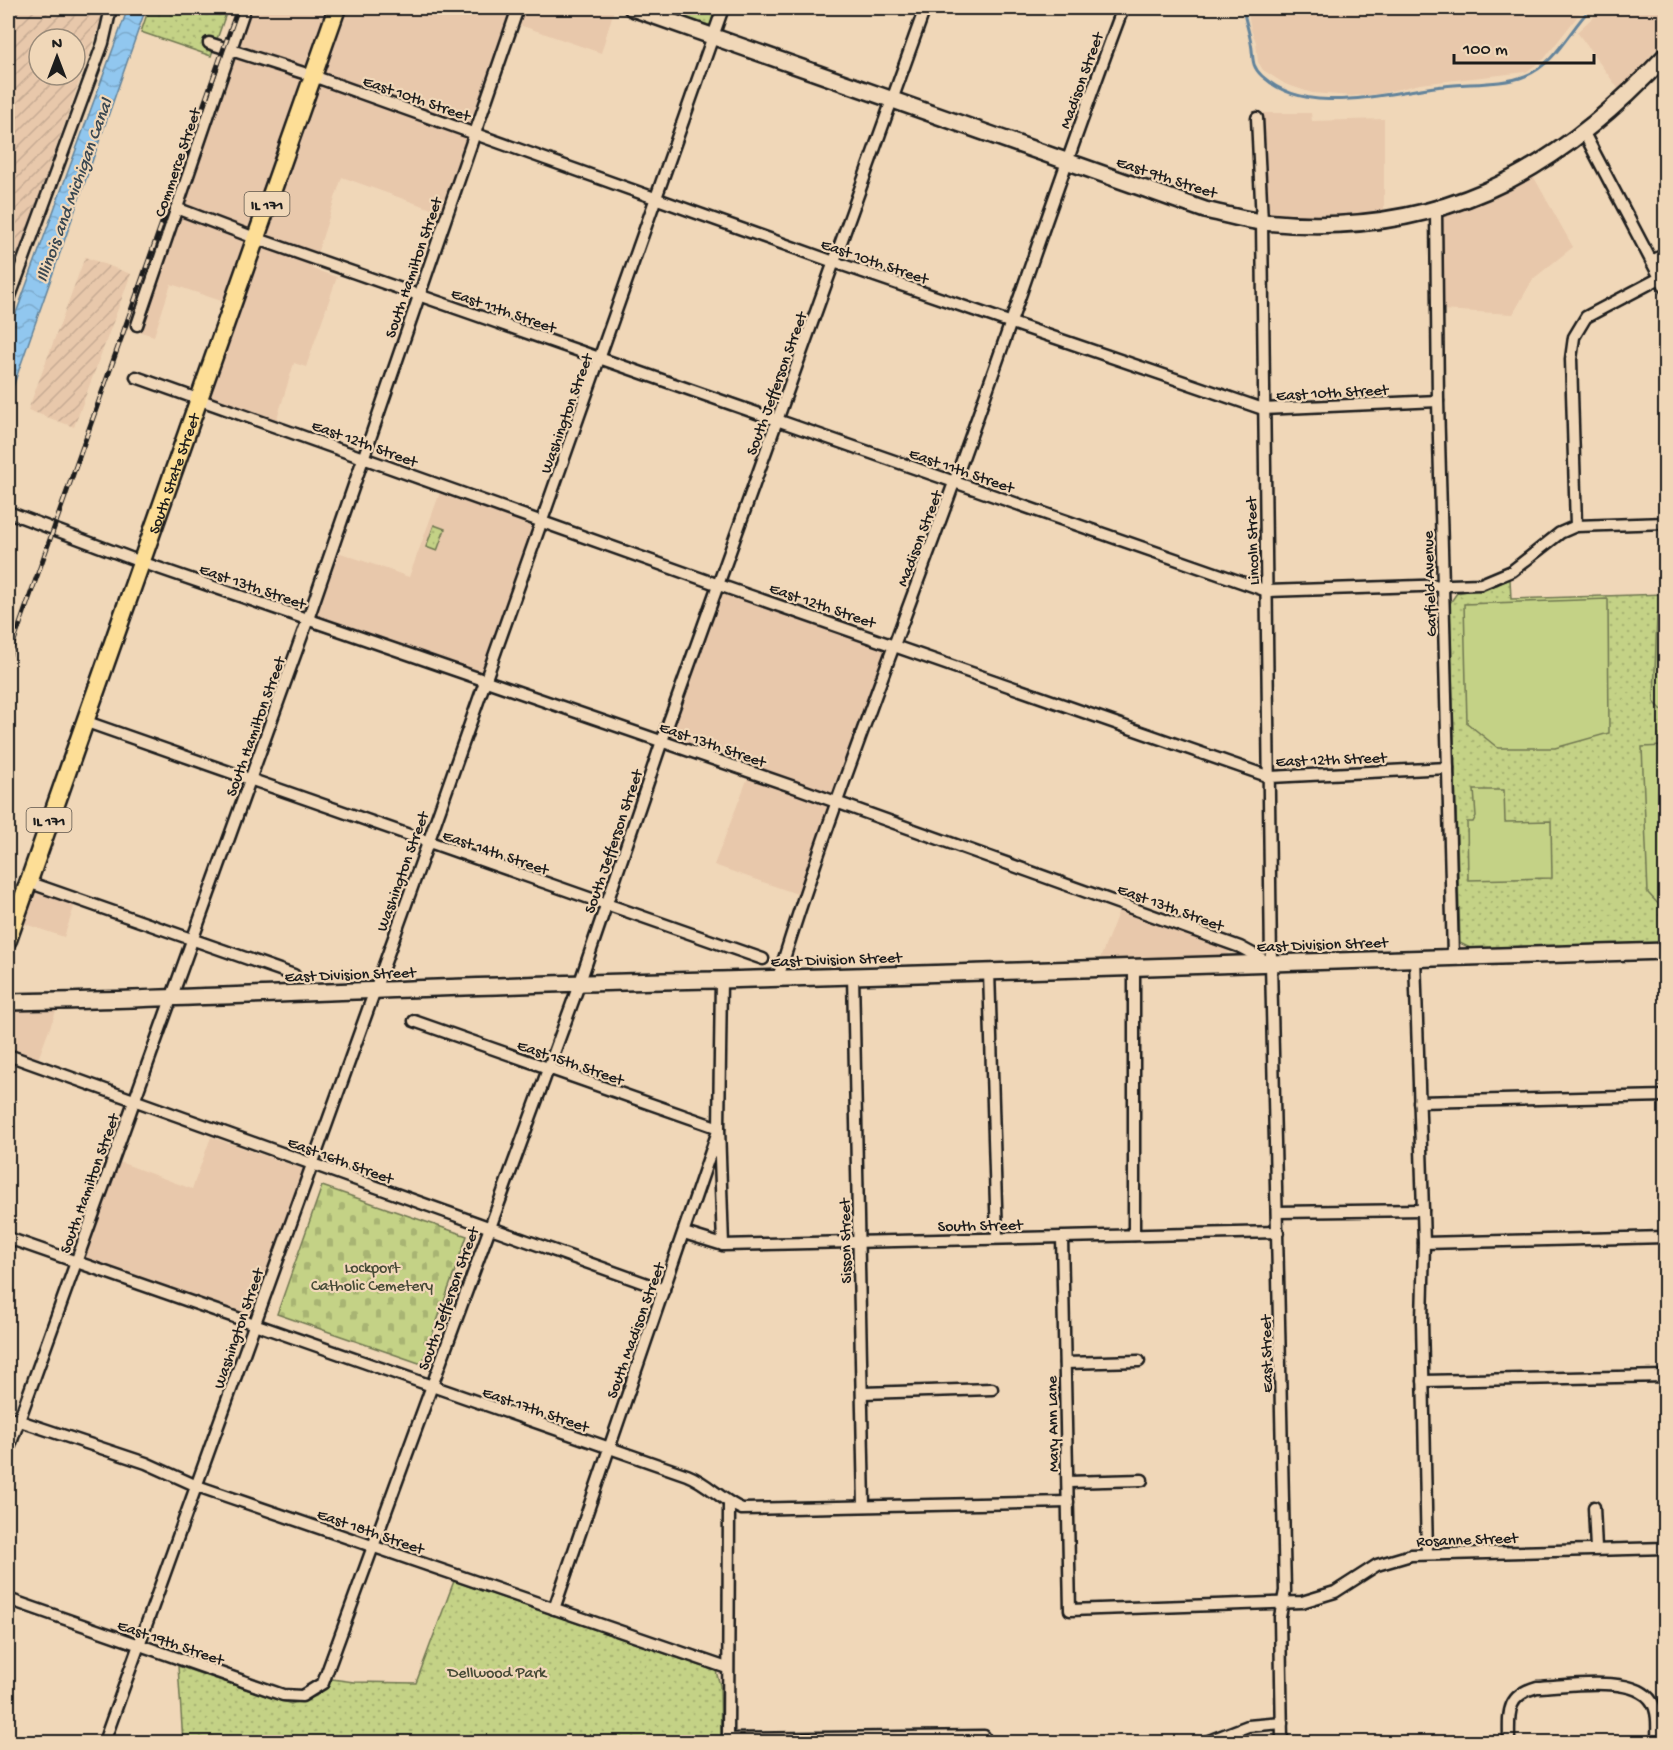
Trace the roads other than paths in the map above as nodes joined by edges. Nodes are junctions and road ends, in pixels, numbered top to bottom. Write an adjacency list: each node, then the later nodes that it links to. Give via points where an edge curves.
1 (109, 8): 30 (street, via 103,43)
2 (245, 8): 11 (street, Commerce Street)
3 (337, 8): 13 (main road, South State Street / IL 171)
4 (518, 8): 17 (street, South Hamilton Street)
5 (632, 8): 9 (street, East 9th Street)
6 (723, 8): 9 (street, Washington Street)
7 (925, 8): 14 (street, South Jefferson Street)
8 (1123, 8): 18 (street, Madison Street)
9 (712, 37): 14 (street, East 9th Street); 19 (street, Washington Street)
10 (209, 43): 11 (street, East 10th Street)
11 (231, 50): 13 (street, East 10th Street); 20 (street, Commerce Street)
12 (1665, 55): 16 (street, East 9th Street)
13 (313, 76): 17 (street, East 10th Street); 23 (main road, South State Street / IL 171)
14 (893, 100): 18 (street, East 9th Street); 26 (street, South Jefferson Street)
15 (1257, 118): 22 (street, Lincoln Street)
16 (1584, 133): 21 (street, East 9th Street, via 1514,180); 25 (street)
17 (475, 134): 19 (street, East 10th Street); 29 (street, South Hamilton Street)
18 (1066, 160): 22 (street, East 9th Street, via 1186,203); 31 (street, Madison Street)
19 (656, 199): 26 (street, East 10th Street); 33 (street, Washington Street)
20 (176, 208): 23 (street, East 11th Street); 32 (street, Commerce Street)
21 (1436, 211): 22 (street, East 9th Street, via 1380,222); 36 (street, Garfield Avenue)
22 (1262, 222): 37 (street, Lincoln Street)
23 (255, 238): 29 (street, East 11th Street); 35 (main road, South State Street / IL 171)
24 (1665, 254): 25 (street)
25 (1652, 261): 27 (street)
26 (834, 262): 31 (street, East 10th Street); 38 (street, South Jefferson Street)
27 (1660, 278): 28 (street); 44 (street, via 1586,317 1574,337 1571,359)
28 (1665, 289)
29 (418, 295): 33 (street, East 11th Street); 39 (street, South Hamilton Street)
30 (8, 302)
31 (1011, 323): 37 (street, East 10th Street); 40 (street, Madison Street)
32 (137, 326)
33 (601, 358): 38 (street, East 11th Street); 42 (street, Washington Street)
34 (136, 377): 35 (street, East 12th Street)
35 (198, 401): 39 (street, East 12th Street); 45 (main road, South State Street / IL 171)
36 (1438, 401): 37 (street, East 10th Street); 47 (street, Garfield Avenue)
37 (1263, 409): 48 (street, Lincoln Street)
38 (777, 420): 40 (street, East 11th Street); 46 (street, South Jefferson Street)
39 (363, 458): 42 (street, East 12th Street); 49 (street, South Hamilton Street)
40 (955, 482): 48 (street, East 11th Street); 50 (street, Madison Street)
41 (8, 512): 45 (street, East 13th Street)
42 (542, 521): 46 (street, East 12th Street); 51 (street, Washington Street)
43 (1665, 523): 44 (street, East 11th Street)
44 (1576, 526): 47 (street, East 11th Street, via 1494,579 1481,584)
45 (141, 562): 49 (street, East 13th Street); 52 (main road, South State Street / IL 171)
46 (719, 585): 50 (street, East 12th Street); 53 (street, South Jefferson Street)
47 (1443, 586): 48 (street, East 11th Street); 54 (street, Garfield Avenue)
48 (1267, 591): 55 (street, Lincoln Street)
49 (308, 619): 51 (street, East 13th Street); 56 (street, South Hamilton Street)
50 (894, 644): 55 (street, East 12th Street); 57 (street, Madison Street)
51 (484, 681): 53 (street, East 13th Street); 58 (street, Washington Street)
52 (84, 721): 56 (street, East 14th Street); 59 (main road, South State Street / IL 171)
53 (662, 741): 57 (street, East 13th Street); 60 (street, South Jefferson Street)
54 (1448, 768): 55 (street, East 12th Street); 64 (street, Garfield Avenue)
55 (1270, 777): 67 (street, Lincoln Street)
56 (250, 781): 58 (street, East 14th Street); 61 (street, South Hamilton Street)
57 (837, 802): 67 (street, East 13th Street, via 1240,947); 72 (street, Madison Street)
58 (428, 843): 60 (street, East 14th Street); 75 (street, Washington Street)
59 (28, 882): 61 (street); 62 (main road, South State Street / IL 171)
60 (606, 905): 66 (street, East 14th Street); 74 (street, South Jefferson Street)
61 (192, 939): 70 (street); 76 (street, South Hamilton Street)
62 (8, 940)
63 (1665, 951): 64 (street, East Division Street)
64 (1453, 956): 65 (street, East Division Street)
65 (1414, 958): 67 (street, East Division Street); 83 (street)
66 (763, 959)
67 (1271, 963): 68 (street, East Division Street); 87 (street, East Street)
68 (1134, 967): 69 (street, East Division Street); 91 (street)
69 (989, 971): 71 (street, East Division Street); 94 (street)
70 (294, 975)
71 (853, 975): 72 (street, East Division Street); 96 (street, Sisson Street)
72 (778, 978): 73 (street, East Division Street)
73 (721, 980): 74 (street, East Division Street); 84 (street)
74 (580, 982): 75 (street, East Division Street); 80 (street, South Jefferson Street)
75 (374, 989): 76 (street, East Division Street); 85 (street, Washington Street)
76 (170, 999): 77 (street, East Division Street); 82 (street, South Hamilton Street)
77 (8, 1002)
78 (414, 1021): 80 (street, East 15th Street)
79 (8, 1055): 82 (street, East 16th Street)
80 (546, 1069): 84 (street, East 15th Street); 88 (street, South Jefferson Street)
81 (1665, 1096): 83 (street)
82 (135, 1099): 85 (street, East 16th Street); 99 (street, South Hamilton Street)
83 (1419, 1102): 86 (street)
84 (719, 1128): 90 (street, South Madison Street); 98 (street)
85 (311, 1164): 88 (street, East 16th Street); 101 (street, Washington Street)
86 (1423, 1210): 87 (street); 97 (street)
87 (1277, 1212): 89 (street, East Street)
88 (488, 1229): 100 (street, East 16th Street); 106 (street, South Jefferson Street)
89 (1278, 1232): 91 (street, South Street); 124 (street, East Street, via 1285,1591)
90 (684, 1233): 98 (street, South Street); 100 (street, South Madison Street)
91 (1134, 1235): 95 (street, South Street)
92 (1665, 1237): 97 (street)
93 (8, 1238): 99 (street, East 17th Street)
94 (997, 1238): 95 (street, South Street); 96 (street, South Street)
95 (1062, 1238): 103 (street, Mary Ann Lane)
96 (859, 1241): 98 (street, South Street); 108 (street, Sisson Street)
97 (1424, 1243): 105 (street)
98 (723, 1245)
99 (75, 1262): 101 (street, East 17th Street); 109 (street, South Hamilton Street)
100 (664, 1290): 110 (street, South Madison Street)
101 (255, 1324): 106 (street, East 17th Street); 114 (street, Washington Street)
102 (1139, 1360): 103 (street)
103 (1065, 1363): 113 (street, Mary Ann Lane)
104 (1665, 1376): 105 (street)
105 (1423, 1381): 122 (street)
106 (432, 1388): 110 (street, East 17th Street); 119 (street, South Jefferson Street)
107 (992, 1389): 108 (street)
108 (863, 1392): 117 (street, Sisson Street)
109 (13, 1418): 111 (street, South Hamilton Street); 114 (street, East 18th Street, via 146,1463)
110 (607, 1448): 116 (street, East 17th Street, via 700,1480); 125 (street, South Madison Street)
111 (8, 1451)
112 (1142, 1480): 113 (street)
113 (1068, 1482): 115 (street, Mary Ann Lane)
114 (197, 1486): 119 (street, East 18th Street); 127 (street, Washington Street)
115 (1068, 1502): 117 (street, East 17th Street); 126 (street, Mary Ann Lane)
116 (729, 1503): 117 (street, East 17th Street, via 742,1509); 128 (street)
117 (864, 1506)
118 (1594, 1507): 121 (street)
119 (372, 1546): 125 (street, East 18th Street); 129 (street, South Jefferson Street)
120 (1665, 1548): 121 (street, Rosanne Street)
121 (1596, 1550): 122 (street, Rosanne Street)
122 (1426, 1554): 124 (street, Rosanne Street, via 1387,1561 1325,1595)
123 (8, 1599): 127 (street, East 19th Street)
124 (1281, 1604): 126 (street, Rosanne Street); 130 (street, East Street)
125 (554, 1609): 128 (street, East 18th Street)
126 (1070, 1611)
127 (138, 1646): 129 (street, East 19th Street, via 283,1695 302,1696); 133 (street, Washington Street)
128 (727, 1668): 132 (street)
129 (324, 1683)
130 (1282, 1723): 134 (street, via 1248,1726); 135 (street, East Street)
131 (984, 1736): 132 (street)
132 (728, 1741)
133 (104, 1743)
134 (1206, 1743)
135 (1282, 1743)
136 (1509, 1743): 137 (street, via 1508,1711 1525,1690 1621,1684 1647,1695 1657,1715)
137 (1657, 1743)

